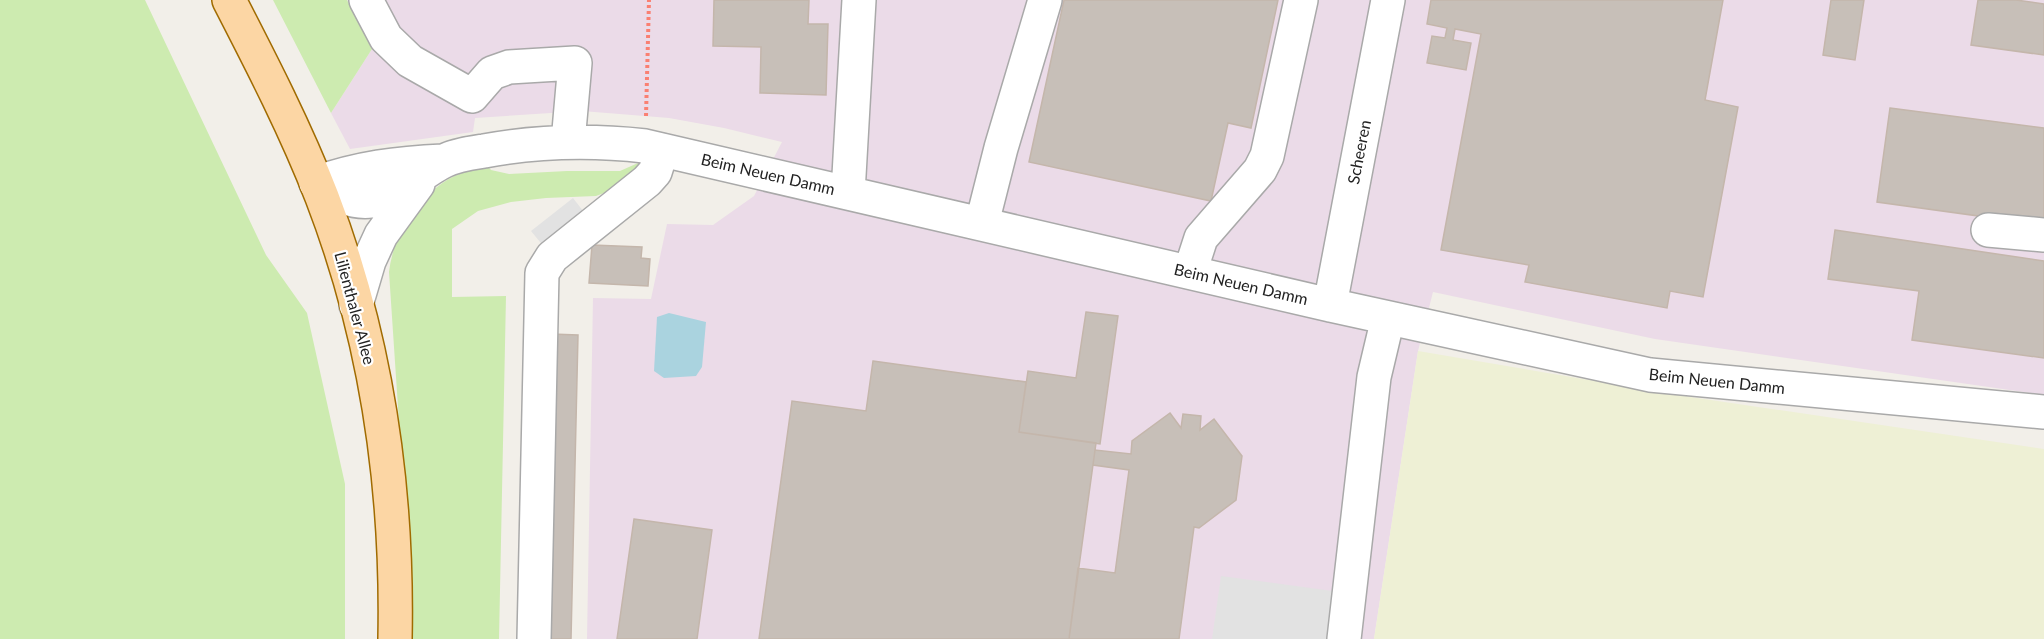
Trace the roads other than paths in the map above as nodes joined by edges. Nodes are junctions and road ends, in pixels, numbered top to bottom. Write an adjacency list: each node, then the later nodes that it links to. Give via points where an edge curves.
1 (229, 0): 10 (main road, Lilienthaler Allee)
2 (366, 0): 7 (street, via 386,38 410,61 472,96 492,73 509,67 575,63)
3 (860, 0): 11 (street)
4 (1045, 0): 12 (street)
5 (1301, 0): 15 (street, via 1267,156 1260,170 1201,238)
6 (1388, 0): 17 (street, Scheeren)
7 (568, 142): 8 (street, Beim Neuen Damm); 9 (street, Beim Neuen Damm, via 497,149)
8 (653, 148): 11 (street, Beim Neuen Damm); 21 (street, via 658,165 647,181 552,257 542,273)
9 (436, 165): 10 (street, Beim Neuen Damm, via 387,164); 16 (street, via 381,235)
10 (316, 183): 16 (main road, Lilienthaler Allee)
11 (848, 193): 12 (street, Beim Neuen Damm)
12 (982, 223): 15 (street, Beim Neuen Damm)
13 (1988, 230): 14 (street)
14 (2044, 235)
15 (1190, 272): 17 (street, Beim Neuen Damm)
16 (356, 305): 20 (main road, Lilienthaler Allee, via 376,392 388,470)
17 (1330, 305): 18 (street, Beim Neuen Damm)
18 (1388, 318): 19 (street, Beim Neuen Damm, via 1650,375); 22 (street, via 1374,377)
19 (2044, 412)
20 (395, 639)
21 (534, 639)
22 (1344, 639)

